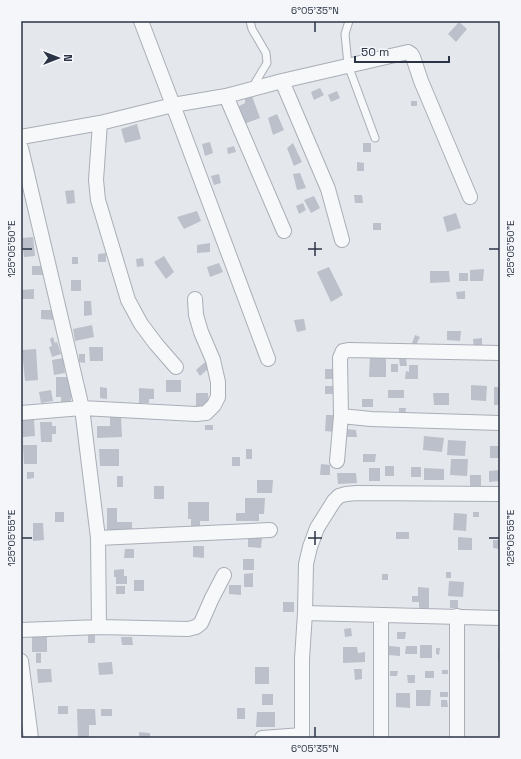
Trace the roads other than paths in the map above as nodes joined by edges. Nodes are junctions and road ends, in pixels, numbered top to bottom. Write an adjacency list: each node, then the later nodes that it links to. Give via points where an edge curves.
1 (140, 21): 8 (street)
2 (250, 21): 6 (lane, via 266,53 268,63)
3 (349, 21): 4 (lane, via 345,34)
4 (348, 66): 5 (street); 11 (lane); 13 (street, via 408,52 411,54)
5 (282, 81): 6 (street); 15 (street, via 328,189)
6 (252, 89): 7 (street)
7 (226, 96): 8 (street); 14 (street)
8 (173, 105): 9 (street); 18 (street)
9 (100, 124): 10 (street); 19 (street, via 96,180 98,200 128,300 141,324)
10 (21, 137)
11 (375, 138)
12 (21, 148): 20 (street)
13 (470, 197)
14 (284, 231)
15 (342, 240)
16 (195, 299): 20 (street, via 200,332 213,360 218,382 218,397 206,413)
17 (500, 353): 22 (street, via 343,351 340,358)
18 (268, 359)
19 (176, 367)
20 (82, 408): 21 (street); 27 (street)
21 (21, 412)
22 (341, 416): 23 (street); 24 (street)
23 (500, 423)
24 (337, 461)
25 (500, 494): 29 (street, via 339,496 317,528 310,547 306,564)
26 (270, 530): 27 (street)
27 (98, 538): 33 (street)
28 (224, 575): 33 (street, via 201,624 196,627)
29 (306, 613): 30 (street); 36 (street, via 302,659)
30 (381, 614): 31 (street); 39 (street)
31 (457, 616): 32 (street); 40 (street)
32 (500, 618)
33 (99, 627): 34 (street)
34 (21, 630)
35 (21, 662): 37 (street)
36 (302, 736): 38 (street)
37 (31, 738)
38 (262, 738)
39 (381, 738)
40 (457, 738)

